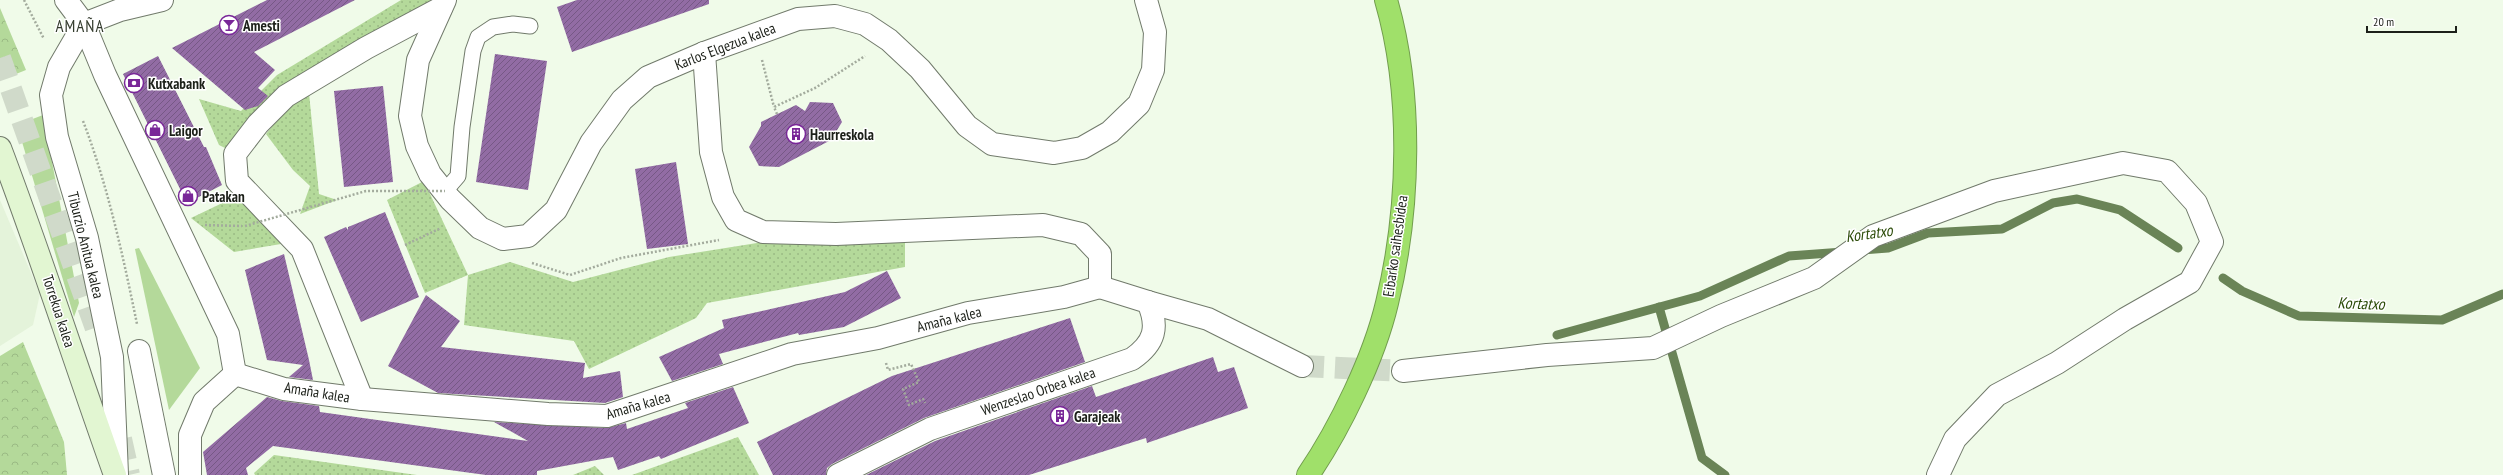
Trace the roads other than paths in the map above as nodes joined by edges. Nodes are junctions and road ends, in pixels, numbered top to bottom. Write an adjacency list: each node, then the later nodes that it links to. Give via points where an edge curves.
1 (66, 0): 6 (street)
2 (162, 0): 6 (street, via 120,10)
3 (1146, 0): 8 (street, Karlos Elgezua kalea, via 1155,32 1153,70 1139,104 1110,132 1082,148 1054,153 992,144 967,126 920,69 889,40 865,24 835,16 798,19)
4 (1386, 0): 22 (highway, Eibarko saihesbidea, via 1392,18 1403,92 1405,165 1398,246 1387,303 1376,340 1330,442)
5 (443, 4): 10 (street, via 418,60 410,116 417,146 430,174); 17 (street, via 286,96 258,124 235,154 237,182 302,249)
6 (84, 24): 16 (street, via 105,75 228,334); 18 (street, Tiburzio Anitua kalea, via 59,67 52,95 57,137 87,238 112,357)
7 (530, 26): 10 (lane, via 513,24 493,27 478,37 473,51 462,127 458,176)
8 (704, 53): 10 (street, Karlos Elgezua kalea, via 648,77 622,100 591,143 556,210 528,236 503,239 480,228); 11 (street, via 711,152 723,197 736,220 763,232 836,234 1043,225 1081,234 1100,254)
9 (0, 148): 18 (street, Torrekua kalea, via 37,245 83,387)
10 (445, 191)
11 (1100, 287): 12 (street); 17 (street, Amaña kalea, via 1064,297 968,313 878,338 792,354 607,416 548,414)
12 (1148, 302): 14 (street, via 1208,319); 21 (street, Wenzeslao Orbea kalea, via 1155,318 1154,335 1141,353 1132,359 930,429)
13 (139, 351): 19 (street)
14 (1302, 366)
15 (1403, 371): 23 (street, via 1547,355 1653,348 1814,278 1873,236 1994,191 2123,163 2167,171 2196,203 2212,242 2190,282 2125,319 2057,363 1997,395 1955,439)
16 (235, 374): 17 (street, Amaña kalea, via 284,389); 20 (street, via 204,402 190,435)
17 (362, 399)
18 (116, 475)
19 (164, 475)
20 (190, 475)
21 (838, 475)
22 (1308, 475)
23 (1938, 475)

